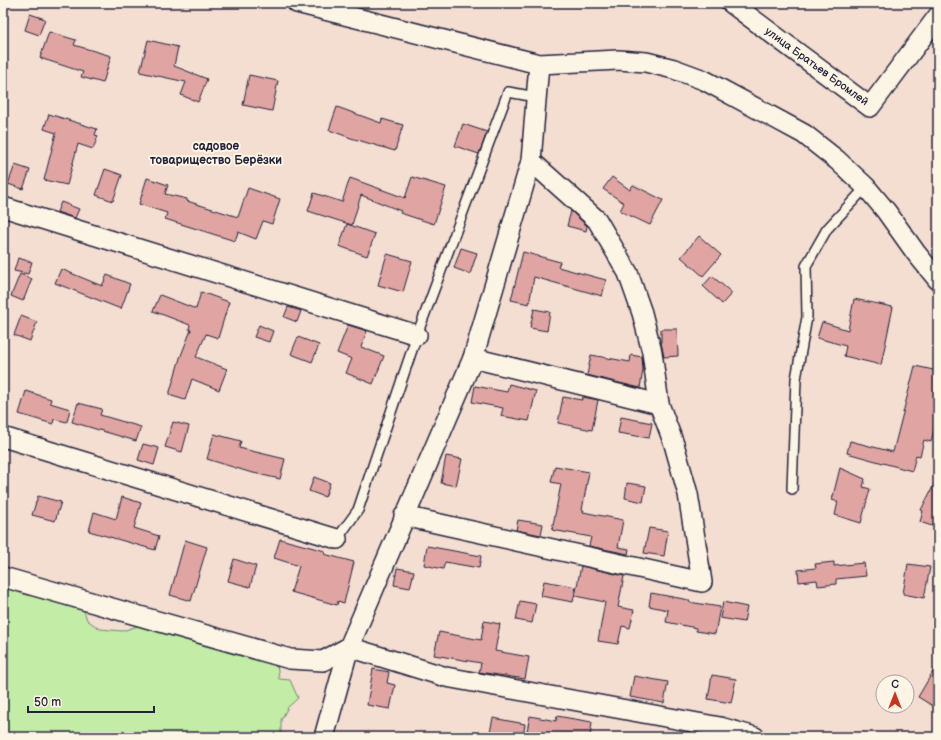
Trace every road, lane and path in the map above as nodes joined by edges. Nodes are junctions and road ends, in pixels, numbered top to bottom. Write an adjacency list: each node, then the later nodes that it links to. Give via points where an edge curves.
1 (297, 3): 4 (street)
2 (731, 3): 3 (street, улица Братьев Бромлей, via 870,106)
3 (938, 16)
4 (538, 64): 5 (street); 7 (street, via 618,60 646,62 704,80 804,134)
5 (536, 97): 6 (street); 10 (lane, via 508,92)
6 (531, 161): 11 (street); 12 (street, via 597,220 628,273 642,312 652,352)
7 (866, 187): 9 (street); 14 (lane, via 827,229 806,266 807,317 796,379)
8 (3, 208): 10 (street)
9 (938, 280)
10 (417, 335): 16 (lane, via 358,510)
11 (473, 358): 12 (street); 15 (street)
12 (659, 404): 15 (street, via 674,444 688,494 702,582)
13 (3, 437): 16 (street)
14 (792, 489)
15 (404, 516): 18 (street)
16 (337, 539)
17 (3, 577): 18 (street, via 290,659 323,661)
18 (349, 647): 19 (street); 20 (street, via 446,677 720,727)
19 (324, 737)
20 (755, 737)

